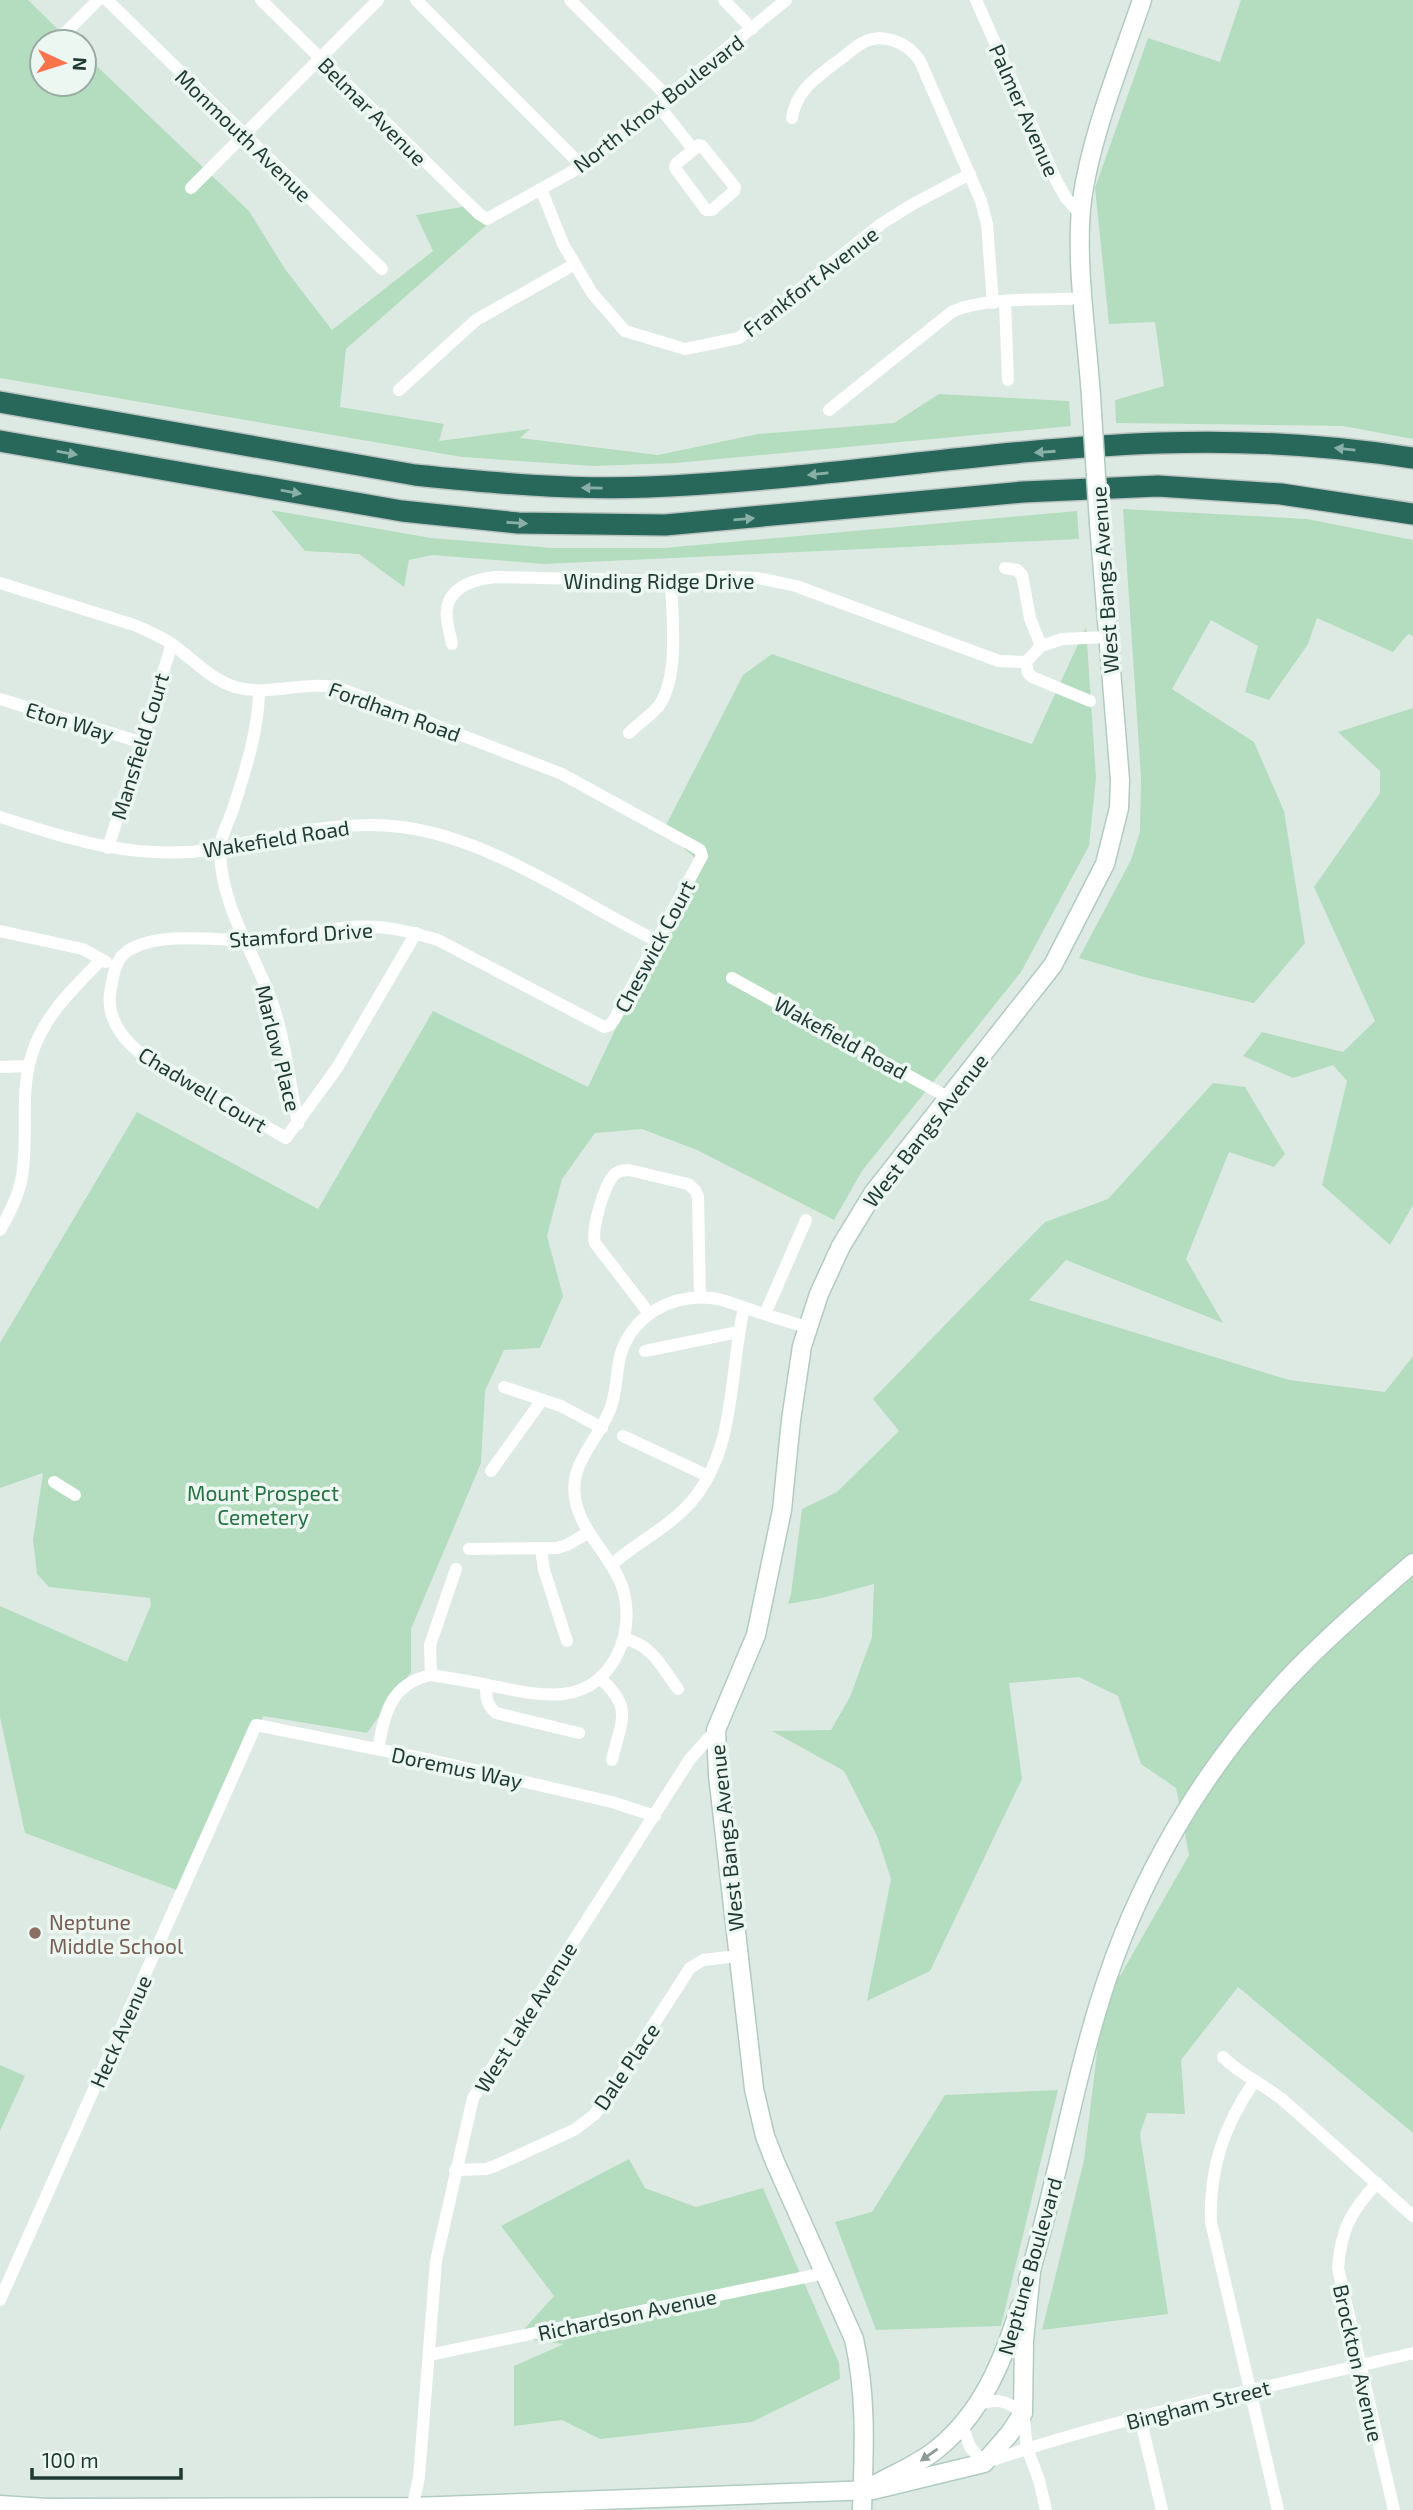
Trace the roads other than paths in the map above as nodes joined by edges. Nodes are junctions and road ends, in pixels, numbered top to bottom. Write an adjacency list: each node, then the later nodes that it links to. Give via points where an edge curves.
1 (98, 0): 11 (street)
2 (107, 0): 16 (street, Monmouth Avenue)
3 (261, 0): 13 (street, Belmar Avenue)
4 (378, 0): 13 (street)
5 (416, 0): 18 (street)
6 (570, 0): 14 (street)
7 (724, 0): 12 (street)
8 (786, 0): 12 (street, North Knox Boulevard)
9 (976, 0): 22 (street, Palmer Avenue, via 1056,180)
10 (1142, 0): 22 (street, West Bangs Avenue, via 1098,135)
11 (70, 28)
12 (752, 29): 14 (street, North Knox Boulevard)
13 (321, 58): 16 (street); 23 (street, Belmar Avenue)
14 (663, 101): 17 (street); 18 (street, North Knox Boulevard)
15 (792, 118): 19 (street, via 799,94 808,84 860,44 875,39 897,41 920,61)
16 (244, 135): 20 (street); 25 (street, Monmouth Avenue)
17 (693, 149): 17 (street, via 675,168 706,210 712,210 735,187 702,146)
18 (582, 166): 21 (street, North Knox Boulevard)
19 (970, 174): 24 (street, Frankfort Avenue, via 881,224 739,338 685,349 625,331 592,293); 27 (street, via 987,224)
20 (191, 188)
21 (541, 189): 23 (street, North Knox Boulevard); 24 (street, Frankfort Avenue)
22 (1081, 215): 26 (street, West Bangs Avenue)
23 (487, 219)
24 (575, 264): 29 (street, via 476,320)
25 (382, 270)
26 (1084, 298): 27 (street); 38 (street, West Bangs Avenue, bridge)
27 (999, 303): 28 (street); 31 (street, via 953,311)
28 (1008, 380)
29 (399, 390)
30 (0, 402): 33 (highway, one-way to 30, via 1295,445 1157,443 718,483 564,487 415,475)
31 (829, 410)
32 (0, 441): 34 (highway, one-way to 34, via 402,511 541,524 700,523 1023,492 1158,486 1281,494)
33 (1413, 458)
34 (1413, 514)
35 (1005, 568): 41 (street, via 1022,575)
36 (671, 581): 39 (street, Winding Ridge Drive, via 481,579 461,588 451,599 446,612); 42 (street, Winding Ridge Drive, via 741,576 783,582 999,660); 46 (street, via 671,671 658,706)
37 (0, 583): 40 (street, Fordham Road, via 135,625)
38 (1109, 637): 41 (street, via 1062,639); 62 (street, West Bangs Avenue, via 1120,780 1119,808 1105,864 1054,965)
39 (452, 643)
40 (172, 644): 43 (street, Fordham Road, via 213,677); 47 (street, Mansfield Court)
41 (1041, 646): 42 (street)
42 (1026, 662): 45 (street, via 1032,677)
43 (259, 692): 50 (street, Marlow Place, via 250,754); 51 (street, Fordham Road, via 313,684 342,689 562,775 695,846)
44 (0, 699): 47 (street, Eton Way)
45 (1090, 701)
46 (629, 733)
47 (140, 742): 49 (street, Mansfield Court)
48 (0, 817): 49 (street, Wakefield Road)
49 (108, 848): 50 (street, Wakefield Road, via 160,853)
50 (219, 849): 54 (street, Marlow Place, via 227,897); 55 (street, Wakefield Road, via 338,826 381,825 423,831 487,851)
51 (702, 856): 55 (street, Cheswick Court)
52 (0, 931): 56 (street, via 83,949)
53 (416, 933): 54 (street, Stamford Drive, via 360,926); 59 (street, Stamford Drive, via 449,945); 63 (street, Chadwell Court, via 337,1068)
54 (243, 940): 57 (street, Stamford Drive, via 163,939 129,950); 63 (street, Marlow Place, via 274,1010)
55 (657, 941): 59 (street, Cheswick Court, via 614,1020)
56 (101, 960): 57 (street); 60 (street, via 54,1009)
57 (116, 965): 63 (street, Chadwell Court, via 111,1009 125,1041 286,1138)
58 (732, 978): 62 (street, Wakefield Road)
59 (599, 1026)
60 (28, 1066): 61 (street); 65 (street, via 22,1177)
61 (0, 1067)
62 (949, 1098): 70 (street, West Bangs Avenue, via 862,1210)
63 (298, 1124)
64 (806, 1220): 69 (street)
65 (0, 1230)
66 (699, 1297): 67 (street); 68 (street); 68 (street, via 695,1190 688,1184 619,1171 611,1179 593,1235)
67 (744, 1308): 69 (street); 71 (street)
68 (648, 1312): 75 (street, via 622,1351 612,1404)
69 (765, 1314): 70 (street)
70 (807, 1327): 94 (street, West Bangs Avenue, via 769,1582 741,1676)
71 (738, 1332): 72 (street); 78 (street, via 725,1427)
72 (645, 1351)
73 (504, 1387): 74 (street)
74 (542, 1400): 75 (street); 77 (street)
75 (602, 1428): 81 (street, via 580,1460 574,1483 579,1516)
76 (623, 1436): 78 (street)
77 (491, 1471)
78 (708, 1476): 85 (street, via 684,1509)
79 (54, 1482): 80 (street)
80 (75, 1495)
81 (589, 1532): 83 (street, via 567,1545); 85 (street)
82 (469, 1549): 83 (street)
83 (541, 1549): 88 (street)
84 (1413, 1563): 105 (street, Neptune Boulevard, via 1307,1658 1265,1704 1205,1782 1160,1856 1133,1910 1107,1980)
85 (611, 1565): 87 (street, via 623,1590)
86 (456, 1569): 89 (street, via 430,1645)
87 (624, 1639): 90 (street); 92 (street, via 649,1650)
88 (567, 1642)
89 (431, 1675): 91 (street); 96 (street, via 410,1681 394,1696)
90 (600, 1678): 91 (street, via 570,1694 553,1696); 97 (street, via 622,1704)
91 (486, 1685): 95 (street, via 486,1698 496,1713)
92 (678, 1689)
93 (257, 1725): 96 (street, Doremus Way); 107 (street, Heck Avenue)
94 (716, 1730): 98 (street, West Lake Avenue, via 690,1759); 99 (street, West Bangs Avenue)
95 (579, 1732)
96 (379, 1749): 98 (street, Doremus Way)
97 (612, 1760)
98 (655, 1816): 102 (street, West Lake Avenue, via 478,2087)
99 (738, 1956): 102 (street, Dale Place, via 703,1960 690,1968 601,2106 584,2124 495,2166); 106 (street, West Bangs Avenue, via 754,2089 765,2136)
100 (1223, 2057): 101 (street)
101 (1254, 2082): 103 (street, via 1283,2100); 111 (street, via 1222,2139 1210,2201 1214,2242)
102 (455, 2170): 109 (street, West Lake Avenue, via 436,2261)
103 (1377, 2183): 104 (street); 110 (street, Brockton Avenue, via 1352,2212 1339,2252 1339,2279)
104 (1413, 2216)
105 (1031, 2271): 112 (street, Neptune Boulevard, via 1003,2359); 113 (street)
106 (825, 2273): 109 (street, Richardson Avenue); 118 (street, West Bangs Avenue, via 861,2367)
107 (0, 2300)
108 (1413, 2353): 110 (street, Bingham Street)
109 (429, 2355): 122 (street, West Lake Avenue)
110 (1360, 2366): 111 (street, Bingham Street); 130 (street, Brockton Avenue)
111 (1250, 2392): 114 (street, Bingham Street); 129 (street)
112 (977, 2405): 113 (street, via 1004,2401); 115 (street, Neptune Boulevard)
113 (1023, 2413): 116 (street); 117 (street)
114 (1140, 2417): 116 (street, Bingham Street); 128 (street)
115 (962, 2424): 117 (street, via 970,2447); 118 (street, Neptune Boulevard, one-way to 118, via 924,2458)
116 (1027, 2448): 117 (street, Bingham Street); 127 (street)
117 (984, 2463): 118 (street, Bingham Street)
118 (863, 2490): 119 (street, Neptune Boulevard); 126 (street, West Bangs Avenue)
119 (686, 2504): 121 (street, Neptune Boulevard)
120 (0, 2505): 123 (street, Neptune Boulevard)
121 (548, 2506): 122 (street, Neptune Boulevard)
122 (413, 2508): 125 (street, Neptune Boulevard)
123 (25, 2509): 124 (street, Neptune Boulevard)
124 (133, 2509): 125 (street, Neptune Boulevard)
125 (269, 2509)
126 (862, 2510)
127 (1046, 2510)
128 (1162, 2510)
129 (1278, 2510)
130 (1394, 2510)

